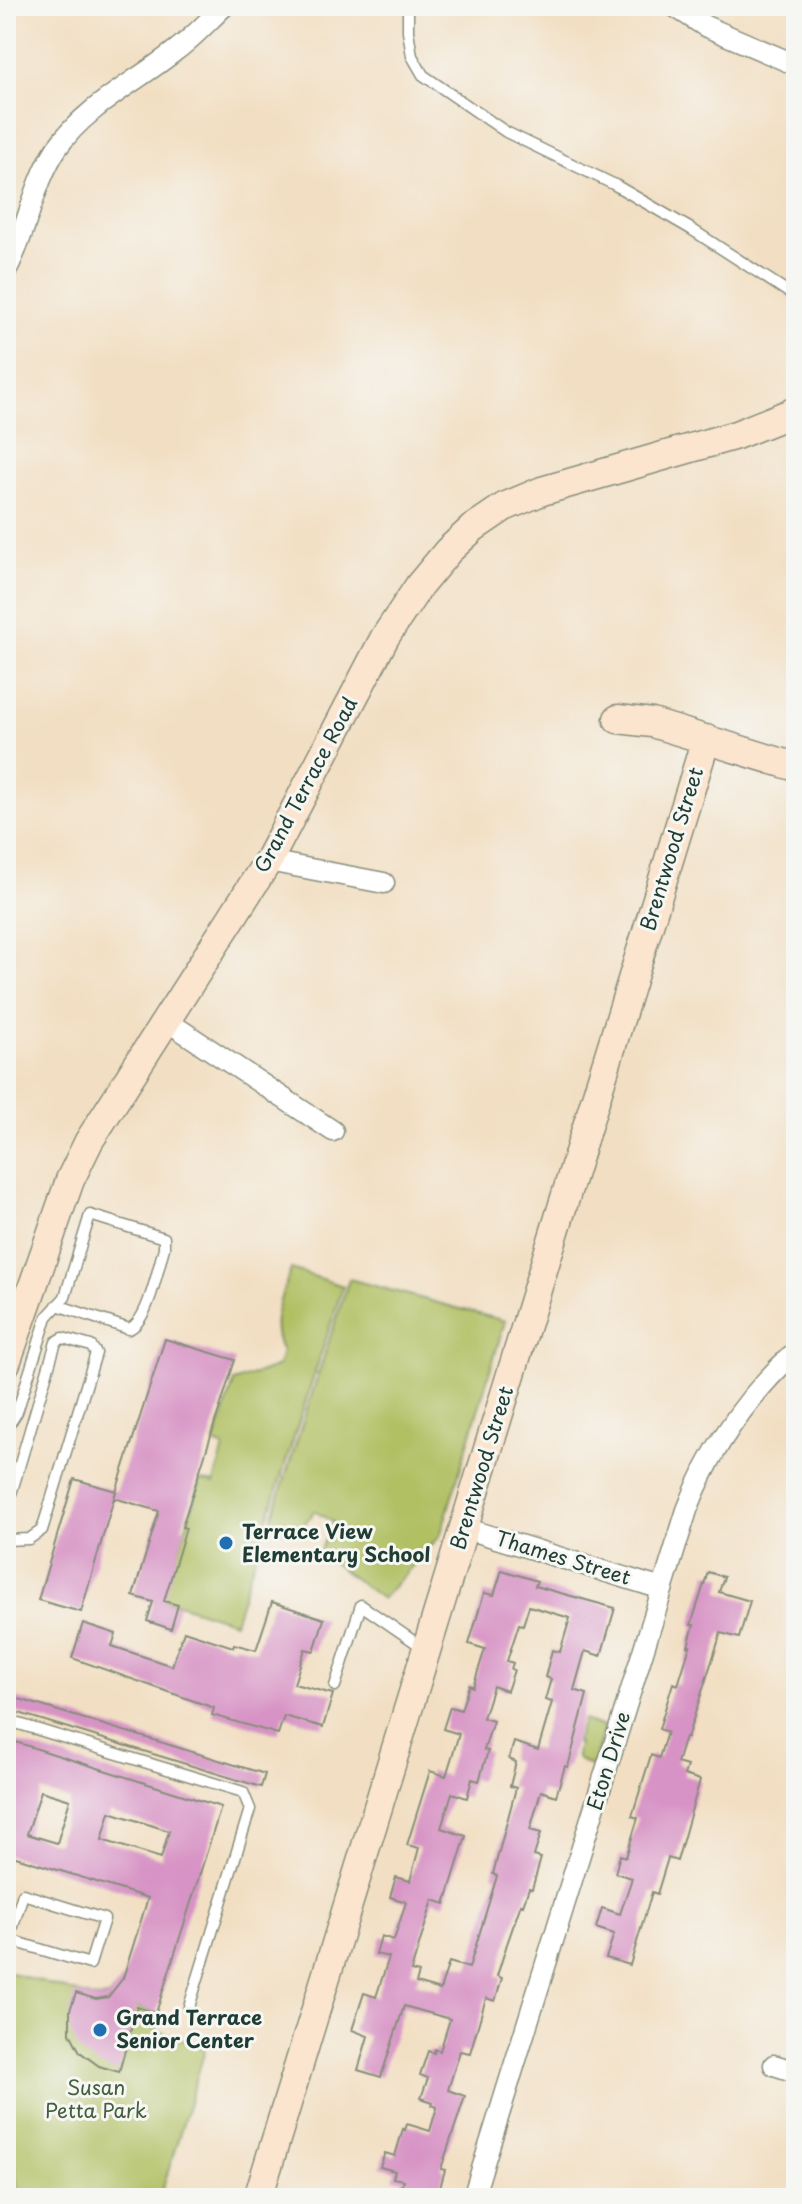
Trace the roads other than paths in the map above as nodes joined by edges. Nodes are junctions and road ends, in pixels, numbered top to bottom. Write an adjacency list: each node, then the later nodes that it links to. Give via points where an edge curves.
1 (224, 6): 5 (street, via 178,49 69,131 45,170)
2 (408, 6): 6 (lane, via 412,56 423,75 506,132 641,200)
3 (674, 6): 4 (street, via 705,26)
4 (796, 65)
5 (6, 271)
6 (796, 297)
7 (796, 411): 11 (street, Grand Terrace Road, via 736,435 542,491 473,528 419,586 385,637)
8 (618, 719): 9 (street)
9 (706, 739): 10 (street); 22 (street, Brentwood Street)
10 (796, 767)
11 (268, 861): 12 (street); 13 (street, Grand Terrace Road)
12 (384, 883)
13 (167, 1021): 14 (street); 15 (street, Grand Terrace Road, via 89,1141)
14 (333, 1131)
15 (60, 1207): 16 (lane); 17 (street, Grand Terrace Road)
16 (90, 1215): 17 (lane, via 65,1297); 17 (lane, via 164,1238 142,1317 129,1329)
17 (45, 1306): 19 (street, Grand Terrace Road); 20 (lane, via 47,1317 17,1412)
18 (796, 1351): 24 (street, Eton Drive, via 763,1381 715,1448 687,1510)
19 (6, 1363)
20 (6, 1429)
21 (6, 1499): 23 (lane, via 56,1342 63,1338 91,1346 96,1353 42,1530 29,1539)
22 (464, 1528): 24 (street, Thames Street); 25 (street, Brentwood Street)
23 (6, 1540)
24 (662, 1589): 33 (street, Eton Drive)
25 (426, 1650): 26 (lane, via 361,1605); 32 (street, Brentwood Street)
26 (335, 1686)
27 (6, 1720): 29 (lane, via 243,1792 250,1809)
28 (8, 1939): 28 (lane, via 90,1964 104,1919 23,1894)
29 (189, 2007)
30 (774, 2065): 31 (street)
31 (796, 2072)
32 (258, 2198)
33 (473, 2198)

